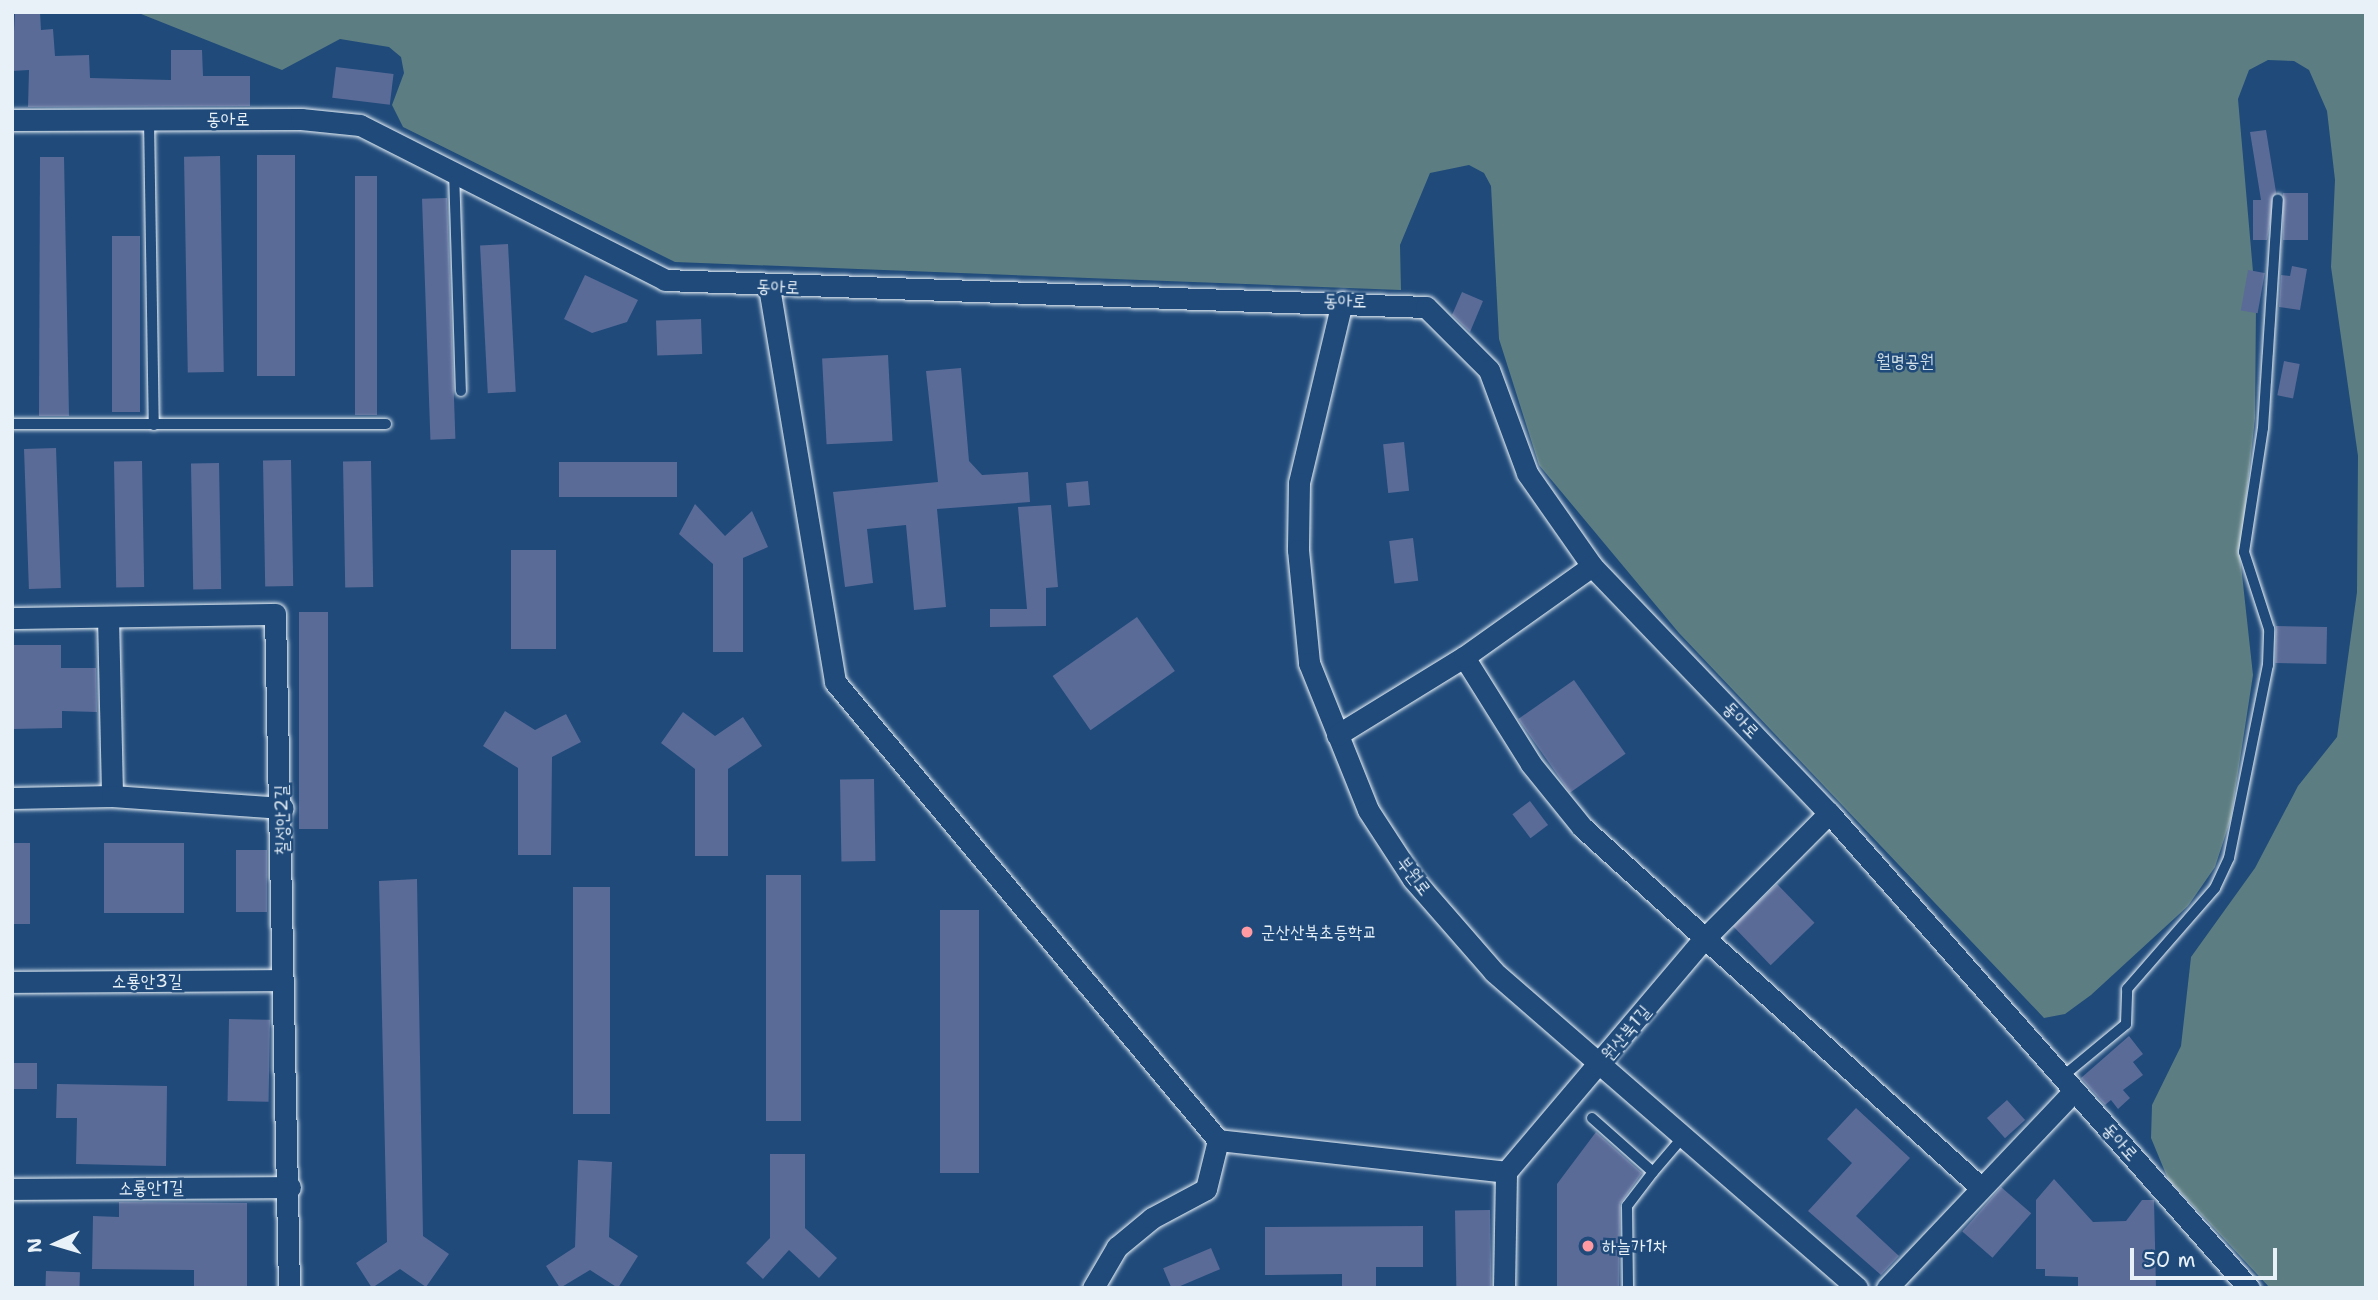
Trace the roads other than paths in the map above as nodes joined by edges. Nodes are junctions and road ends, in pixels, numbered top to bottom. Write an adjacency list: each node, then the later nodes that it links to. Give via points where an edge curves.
1 (12, 120): 2 (street, 동아로)
2 (149, 120): 3 (street, 동아로, via 360,125); 10 (lane)
3 (454, 171): 5 (street, 동아로, via 665,280); 7 (lane)
4 (2278, 199): 24 (lane, via 2263,428 2244,552 2269,629 2268,665 2229,858 2215,888 2127,989 2126,1024)
5 (769, 288): 6 (street, 동아로); 27 (street, via 835,682)
6 (1342, 302): 11 (street, 동아로, via 1426,307 1453,330 1489,370 1527,472); 15 (street, 부원로, via 1315,401 1298,517 1309,663)
7 (461, 391)
8 (12, 424): 10 (lane)
9 (386, 424): 10 (lane)
10 (154, 425)
11 (1592, 566): 14 (street); 19 (street, 동아로)
12 (108, 617): 13 (street, 칠성안2길); 16 (street); 18 (street, 칠성안2길, via 275,614)
13 (12, 618)
14 (1464, 657): 15 (street); 20 (street, via 1531,764 1582,827)
15 (1337, 735): 23 (street, 부원로, via 1368,810 1413,879 1494,972)
16 (112, 796): 17 (street); 18 (street)
17 (12, 798)
18 (283, 808): 21 (street, 칠성안2길)
19 (1829, 813): 20 (street, 원산북1길); 24 (street, 동아로)
20 (1703, 940): 23 (street, 원산북1길); 30 (street)
21 (282, 980): 22 (street, 소룡안3길); 31 (street, 칠성안2길)
22 (12, 982)
23 (1597, 1067): 26 (street, 부원로); 28 (street, 원산북1길)
24 (2068, 1084): 30 (street); 39 (street, 동아로)
25 (1592, 1118): 29 (lane)
26 (1683, 1137): 29 (lane); 37 (street, 부원로)
27 (1218, 1140): 28 (street); 34 (street, via 1206,1189 1152,1218 1117,1247)
28 (1506, 1172): 35 (street)
29 (1653, 1172): 36 (lane, via 1627,1206)
30 (1979, 1186): 38 (street)
31 (290, 1187): 32 (street, 소룡안1길); 33 (street, 칠성안2길)
32 (12, 1189)
33 (289, 1288)
34 (1093, 1288)
35 (1504, 1288)
36 (1628, 1288)
37 (1857, 1288)
38 (1887, 1288)
39 (2249, 1288)

